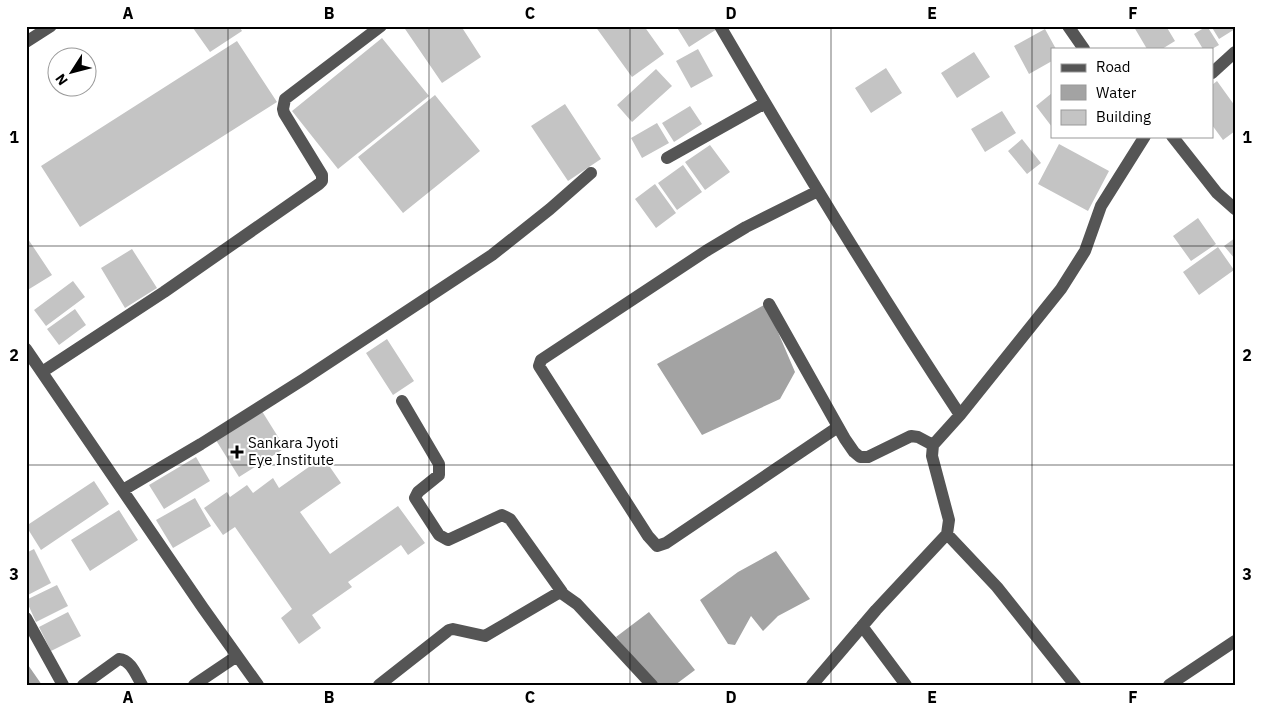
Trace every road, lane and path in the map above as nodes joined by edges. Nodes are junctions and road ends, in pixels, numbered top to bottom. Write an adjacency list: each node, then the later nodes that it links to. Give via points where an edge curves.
1 (51, 26): 5 (street)
2 (381, 26): 18 (street, via 285,99 284,113 322,175 322,181 164,292)
3 (720, 26): 9 (street)
4 (1068, 26): 6 (street)
5 (26, 42)
6 (1083, 48)
7 (1235, 52): 8 (street)
8 (1214, 71)
9 (765, 103): 12 (street); 14 (street)
10 (1144, 138): 20 (street, via 1101,206 1085,251 1061,289)
11 (1174, 138): 15 (street, via 1217,193)
12 (666, 158)
13 (591, 173): 23 (street, via 492,255 202,444)
14 (818, 192): 20 (street); 21 (street, via 746,227 706,251 541,360 539,366 657,546)
15 (1235, 208)
16 (769, 304): 21 (street)
17 (26, 349): 18 (street)
18 (42, 372): 23 (street)
19 (402, 401): 25 (street, via 440,464 439,475 418,492 416,498 439,535 448,540 505,515)
20 (960, 415): 22 (street)
21 (838, 427): 22 (street, via 860,457 868,457 911,436)
22 (933, 446): 24 (street, via 932,456 949,520)
23 (123, 490): 30 (street)
24 (947, 534): 27 (street); 40 (street, via 997,587)
25 (562, 592): 36 (street, via 484,636 449,630); 37 (street)
26 (26, 618): 28 (street)
27 (862, 626): 38 (street); 39 (street)
28 (30, 635): 31 (street)
29 (1235, 641): 41 (street)
30 (237, 656): 34 (street); 35 (street)
31 (63, 685)
32 (83, 685): 33 (street, via 122,659 129,662)
33 (142, 685)
34 (194, 685)
35 (258, 685)
36 (379, 685)
37 (652, 685)
38 (812, 685)
39 (906, 685)
40 (1075, 685)
41 (1169, 685)

